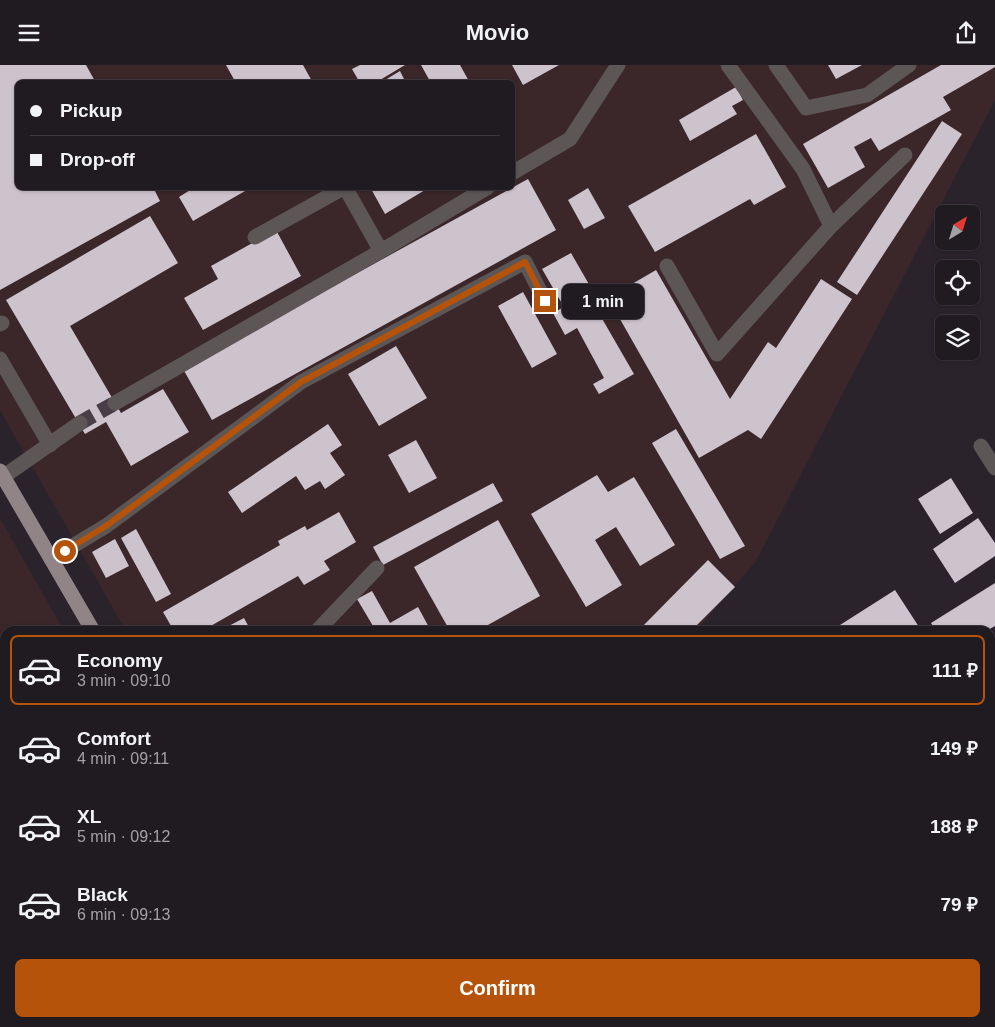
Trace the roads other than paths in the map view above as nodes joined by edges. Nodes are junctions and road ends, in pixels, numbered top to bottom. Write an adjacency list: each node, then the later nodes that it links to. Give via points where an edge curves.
1 (618, 65): 6 (street, via 570,139)
2 (728, 65): 10 (street, via 803,169)
3 (776, 65): 4 (street, via 806,108 867,95)
4 (910, 65)
5 (905, 155): 10 (street)
6 (515, 171)
7 (340, 190): 11 (street)
8 (347, 190): 12 (street)
9 (483, 190): 12 (street)
10 (831, 226): 13 (street, via 717,354)
11 (255, 237)
12 (381, 251): 16 (street)
13 (667, 266)
14 (545, 301): 22 (street, via 525,262 301,382 106,526)
15 (0, 359): 18 (street)
16 (115, 403)
17 (80, 423): 18 (street)
18 (50, 445): 21 (street)
19 (981, 447): 20 (street)
20 (995, 468)
21 (1, 476): 22 (main road)
22 (51, 559): 24 (main road)
23 (377, 568): 25 (street)
24 (90, 626)
25 (322, 626)

